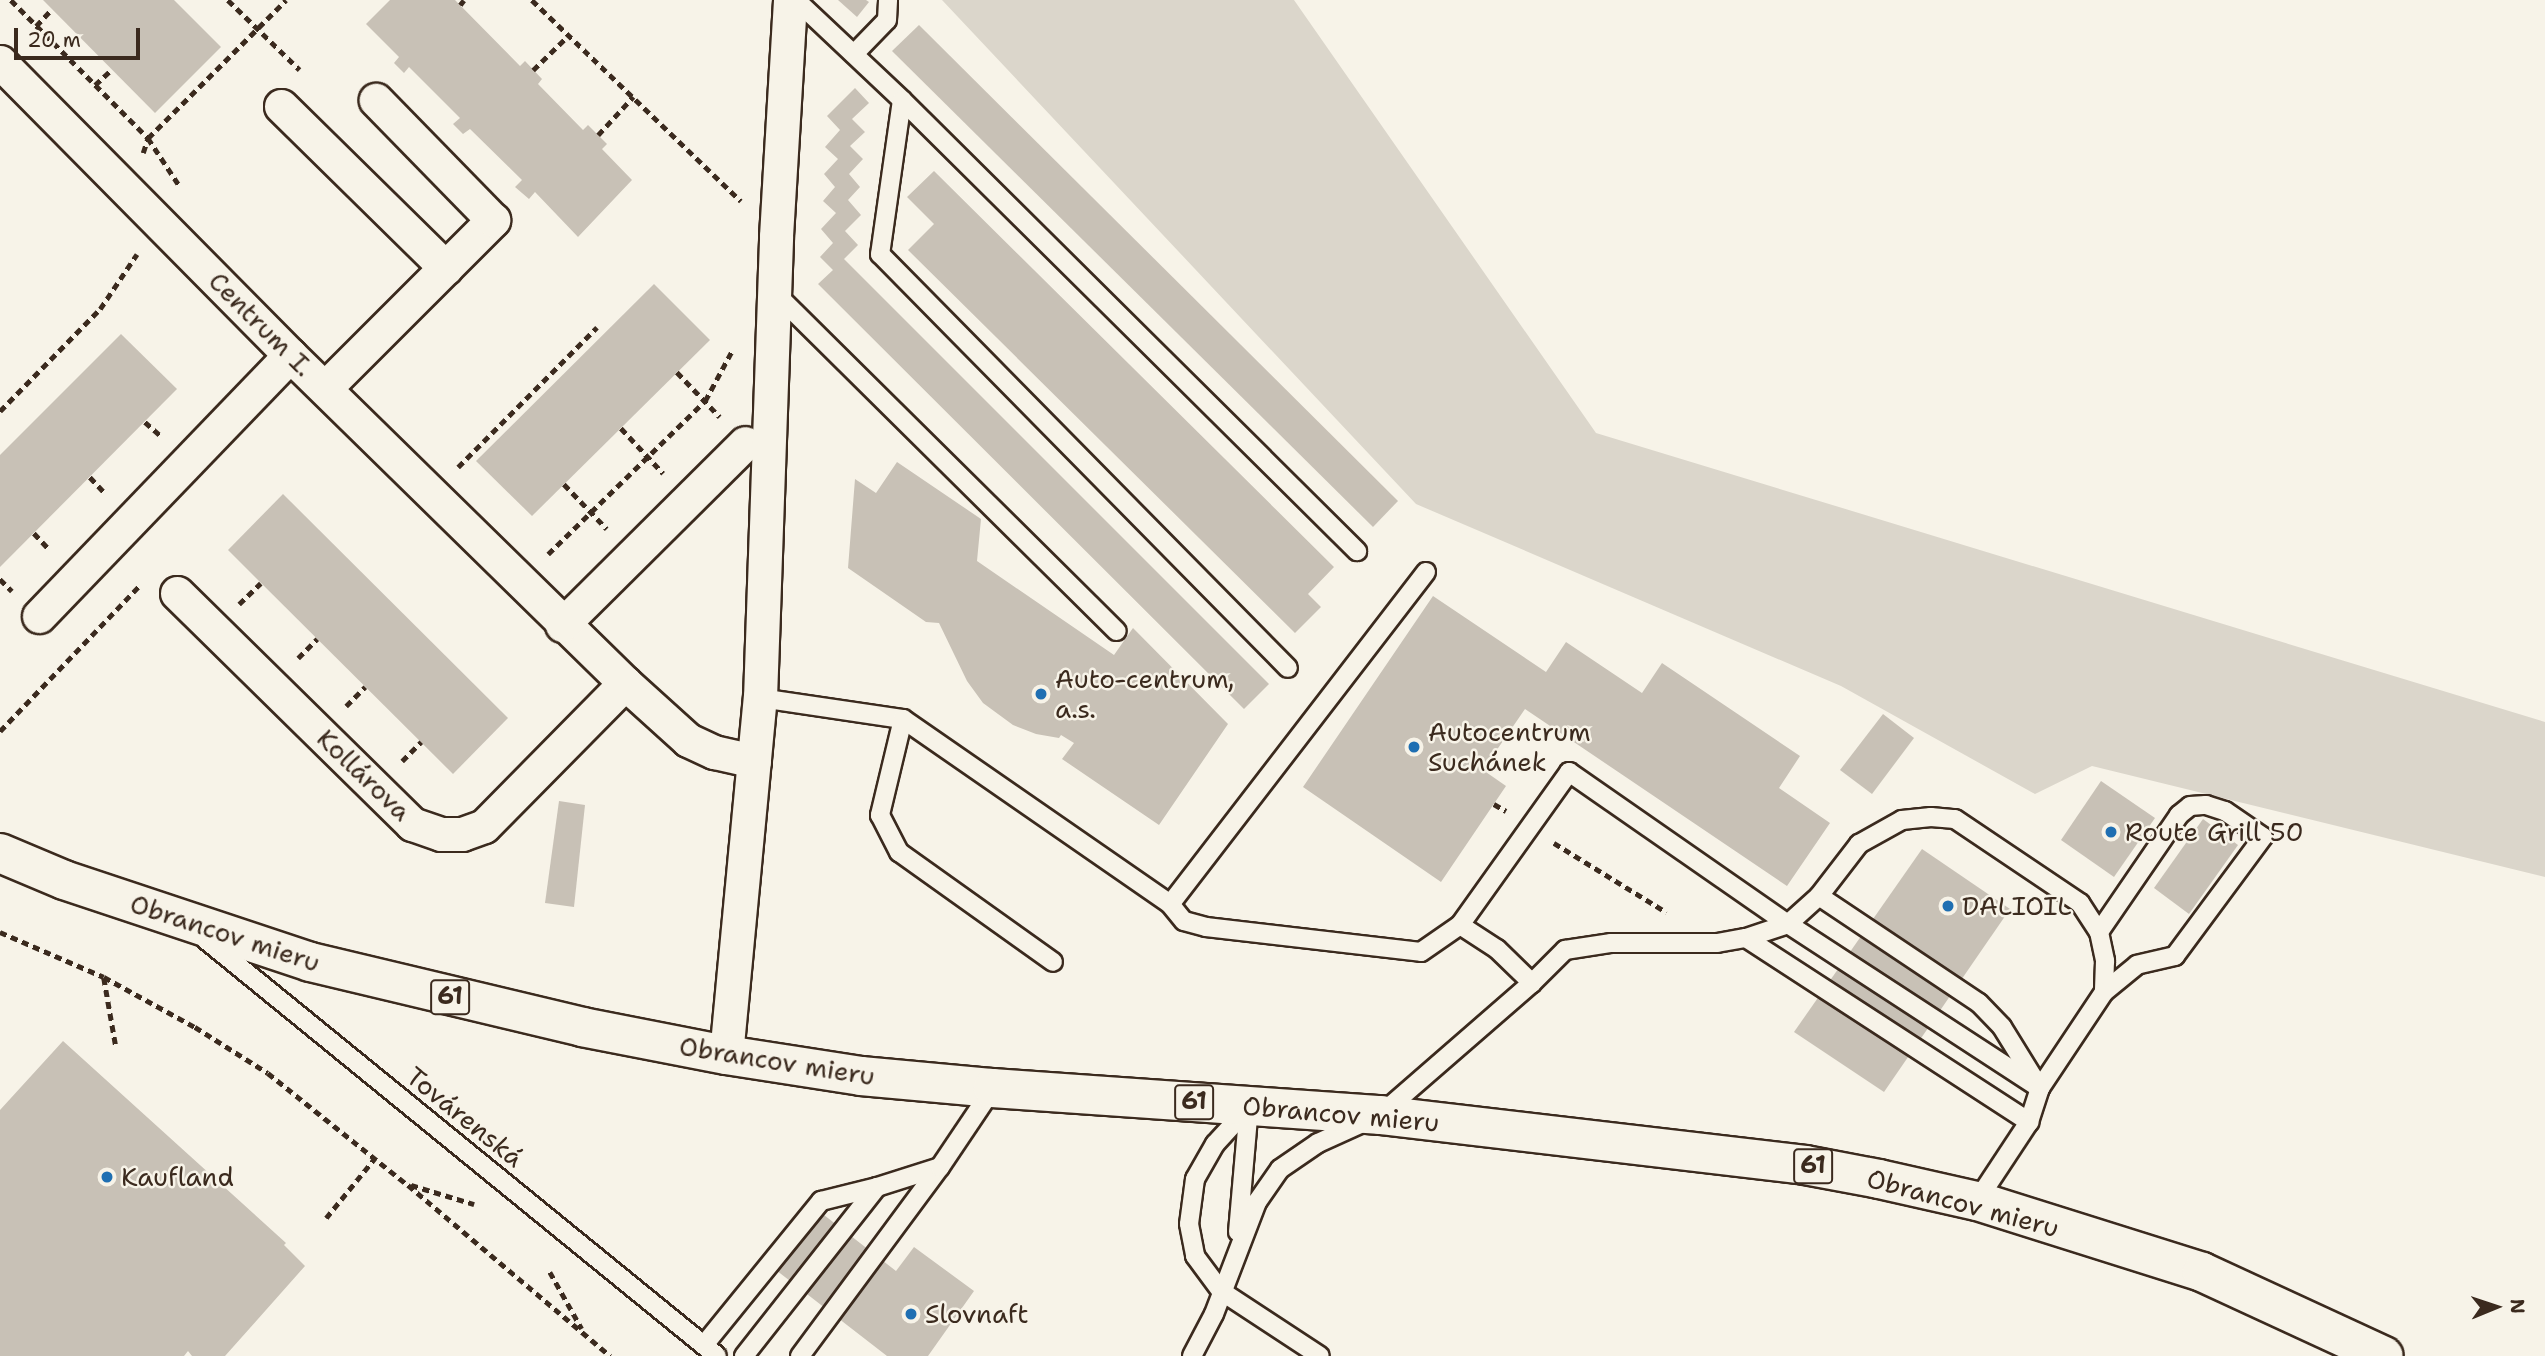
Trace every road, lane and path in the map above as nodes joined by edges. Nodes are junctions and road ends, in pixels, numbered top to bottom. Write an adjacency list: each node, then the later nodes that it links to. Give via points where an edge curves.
1 (11, 0): 10 (path)
2 (286, 0): 22 (path)
3 (464, 0): 8 (path)
4 (533, 0): 11 (path)
5 (790, 0): 24 (street)
6 (796, 0): 12 (lane)
7 (888, 0): 12 (lane, via 887,20)
8 (460, 5)
9 (52, 9): 10 (path)
10 (36, 26): 16 (path)
11 (569, 35): 15 (path); 17 (path)
12 (854, 54): 19 (lane)
13 (0, 62): 23 (street, Centrum I.)
14 (111, 69): 16 (path)
15 (533, 70)
16 (95, 85): 22 (path)
17 (633, 97): 21 (path); 24 (path)
18 (376, 100): 26 (street, Centrum I., via 493,220)
19 (902, 100): 42 (lane); 50 (lane, via 880,254)
20 (281, 106): 26 (street)
21 (598, 135)
22 (148, 138): 23 (path)
23 (130, 190): 30 (street, Centrum I.)
24 (776, 236): 27 (street)
25 (143, 245): 34 (path, via 100,309)
26 (446, 268): 32 (street, Centrum I.)
27 (774, 292): 49 (lane); 52 (street)
28 (597, 327): 38 (path)
29 (737, 342): 33 (path)
30 (290, 355): 32 (street, Centrum I.); 47 (street)
31 (677, 372): 33 (path)
32 (326, 388): 48 (street)
33 (705, 401): 36 (path); 37 (path)
34 (0, 411)
35 (621, 428): 37 (path)
36 (745, 443): 40 (street)
37 (648, 457): 40 (path); 41 (path)
38 (450, 475)
39 (564, 484): 41 (path)
40 (687, 499): 43 (street)
41 (591, 512): 43 (path); 44 (path)
42 (1357, 551)
43 (631, 555): 48 (street)
44 (546, 556)
45 (1426, 572): 60 (lane)
46 (177, 593): 51 (street, Kollárova, via 412,824 441,834 462,834 484,826); 54 (path, via 155,570)
47 (39, 616)
48 (562, 625): 51 (street)
49 (1116, 631)
50 (1288, 668)
51 (625, 683): 55 (street, via 688,740 714,752)
52 (760, 698): 53 (lane); 55 (street)
53 (903, 719): 60 (lane); 68 (lane, via 880,815 899,852)
54 (0, 732)
55 (754, 761): 73 (street)
56 (1494, 804): 57 (path)
57 (1531, 828): 62 (lane, via 1569,772); 63 (lane); 67 (path)
58 (0, 853): 61 (main road, Obrancov mieru / 61)
59 (1819, 896): 62 (lane); 65 (lane, via 1859,844 1902,820 1955,819 2080,903); 75 (lane, via 1979,1003 2002,1027)
60 (1170, 904): 63 (lane, via 1184,921 1206,927 1422,952)
61 (180, 919): 73 (main road, Obrancov mieru / 61, via 310,962 436,994); 90 (lane, Továrenská)
62 (1788, 924): 66 (lane); 75 (lane)
63 (1460, 925): 70 (lane, via 1497,949)
64 (0, 932): 69 (path)
65 (2099, 932): 71 (lane, via 2105,961); 71 (lane, via 2179,815 2190,806 2225,811 2263,837 2175,956 2137,965)
66 (1746, 938): 67 (lane); 78 (lane)
67 (1717, 943): 70 (lane, via 1611,943 1565,950)
68 (1053, 962)
69 (104, 977): 72 (path); 79 (path, via 268,1073)
70 (1532, 983): 77 (lane)
71 (2104, 992): 75 (lane)
72 (116, 1047)
73 (726, 1055): 74 (main road, Obrancov mieru / 61, via 862,1076)
74 (993, 1088): 76 (main road, Obrancov mieru / 61); 80 (lane)
75 (2040, 1088): 78 (lane)
76 (1249, 1107): 77 (main road, Obrancov mieru / 61); 86 (lane); 88 (lane, via 1215,1144 1195,1179 1189,1224 1195,1256)
77 (1380, 1115): 83 (main road, Obrancov mieru / 61, via 1805,1165); 86 (lane, via 1318,1143 1280,1169 1257,1202)
78 (2029, 1122): 83 (lane)
79 (375, 1158): 81 (path); 85 (path)
80 (940, 1167): 82 (lane); 93 (lane)
81 (408, 1185): 84 (path); 89 (path)
82 (877, 1186): 90 (lane, via 821,1201); 92 (lane)
83 (1977, 1201): 96 (main road, Obrancov mieru / 61, via 2202,1272)
84 (474, 1204)
85 (326, 1218)
86 (1237, 1246): 88 (lane)
87 (550, 1272): 89 (path)
88 (1221, 1292): 94 (lane); 95 (lane)
89 (584, 1333): 91 (path)
90 (710, 1351)
91 (610, 1356)
92 (744, 1356)
93 (800, 1356)
94 (1192, 1356)
95 (1320, 1356)
96 (2384, 1356)

